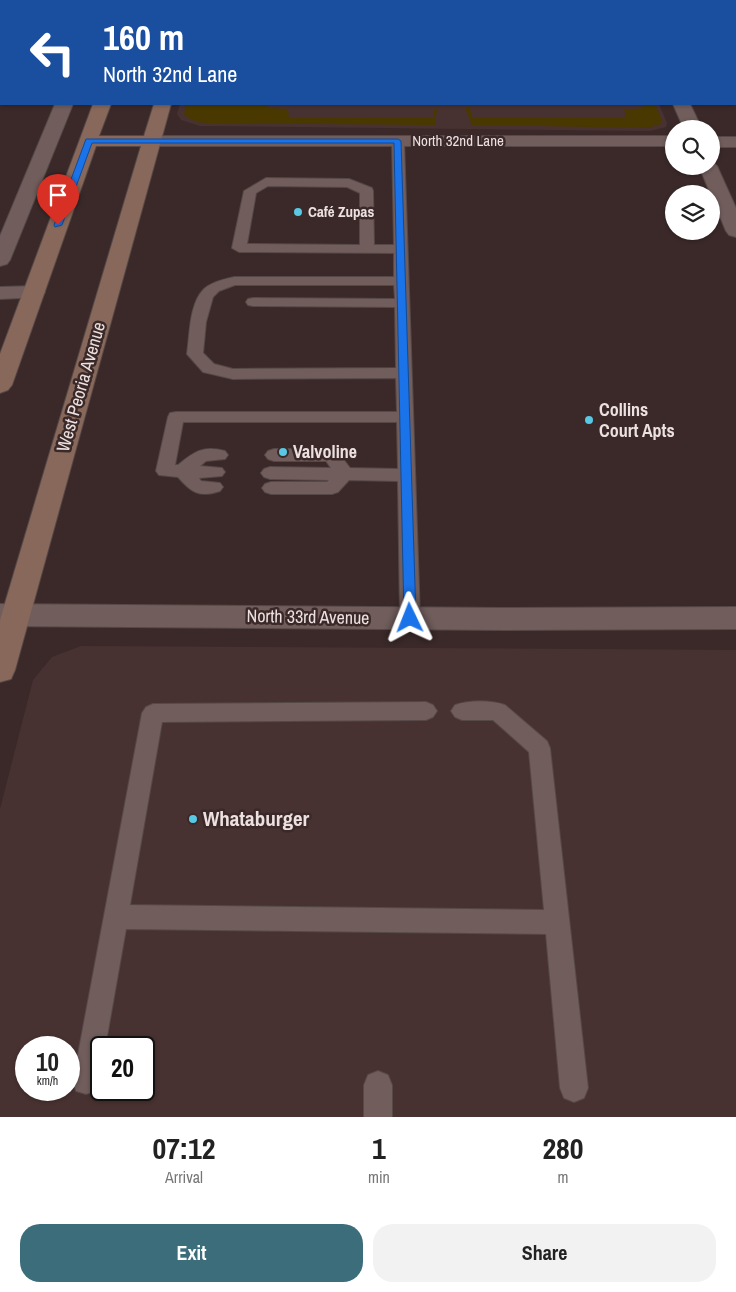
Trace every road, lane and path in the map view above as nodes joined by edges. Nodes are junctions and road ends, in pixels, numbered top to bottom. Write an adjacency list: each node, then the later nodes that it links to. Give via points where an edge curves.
1 (64, 105): 16 (street)
2 (102, 105): 6 (main road)
3 (162, 105): 7 (main road, West Peoria Avenue)
4 (682, 105): 5 (street)
5 (689, 120)
6 (89, 140): 7 (main road); 18 (main road)
7 (152, 140): 8 (street, North 32nd Lane); 32 (main road, West Peoria Avenue)
8 (398, 141): 9 (street, North 32nd Lane); 15 (lane)
9 (665, 142)
10 (720, 142): 11 (street)
11 (736, 142)
12 (712, 175): 13 (street)
13 (736, 231)
14 (367, 249): 14 (lane, via 239,248 250,190 266,182 349,183 367,191); 15 (lane)
15 (400, 249): 17 (lane)
16 (0, 260)
17 (402, 280): 21 (lane); 22 (lane, via 234,281 220,286 209,292 202,303 195,354 210,368 233,374)
18 (34, 292): 19 (street); 23 (main road)
19 (0, 293)
20 (253, 302): 21 (lane)
21 (402, 303): 22 (lane)
22 (404, 373): 24 (lane)
23 (0, 385)
24 (405, 417): 27 (lane, via 176,417 165,471); 29 (lane)
25 (219, 455): 27 (lane, via 202,455)
26 (274, 455): 28 (lane, via 331,455)
27 (182, 471): 30 (lane, via 197,487)
28 (345, 474): 29 (lane); 31 (lane, via 332,488)
29 (406, 475): 33 (lane)
30 (215, 480)
31 (270, 480)
32 (8, 615): 33 (street, North 33rd Avenue); 35 (main road, West Peoria Avenue)
33 (410, 618): 34 (street, North 33rd Avenue)
34 (736, 618)
35 (0, 670)
36 (426, 711): 38 (lane, via 153,713)
37 (462, 711): 39 (lane, via 498,711 539,748)
38 (116, 917): 39 (lane); 40 (lane)
39 (557, 922): 42 (lane)
40 (86, 1081)
41 (378, 1085): 43 (lane)
42 (574, 1088)
43 (378, 1117)

